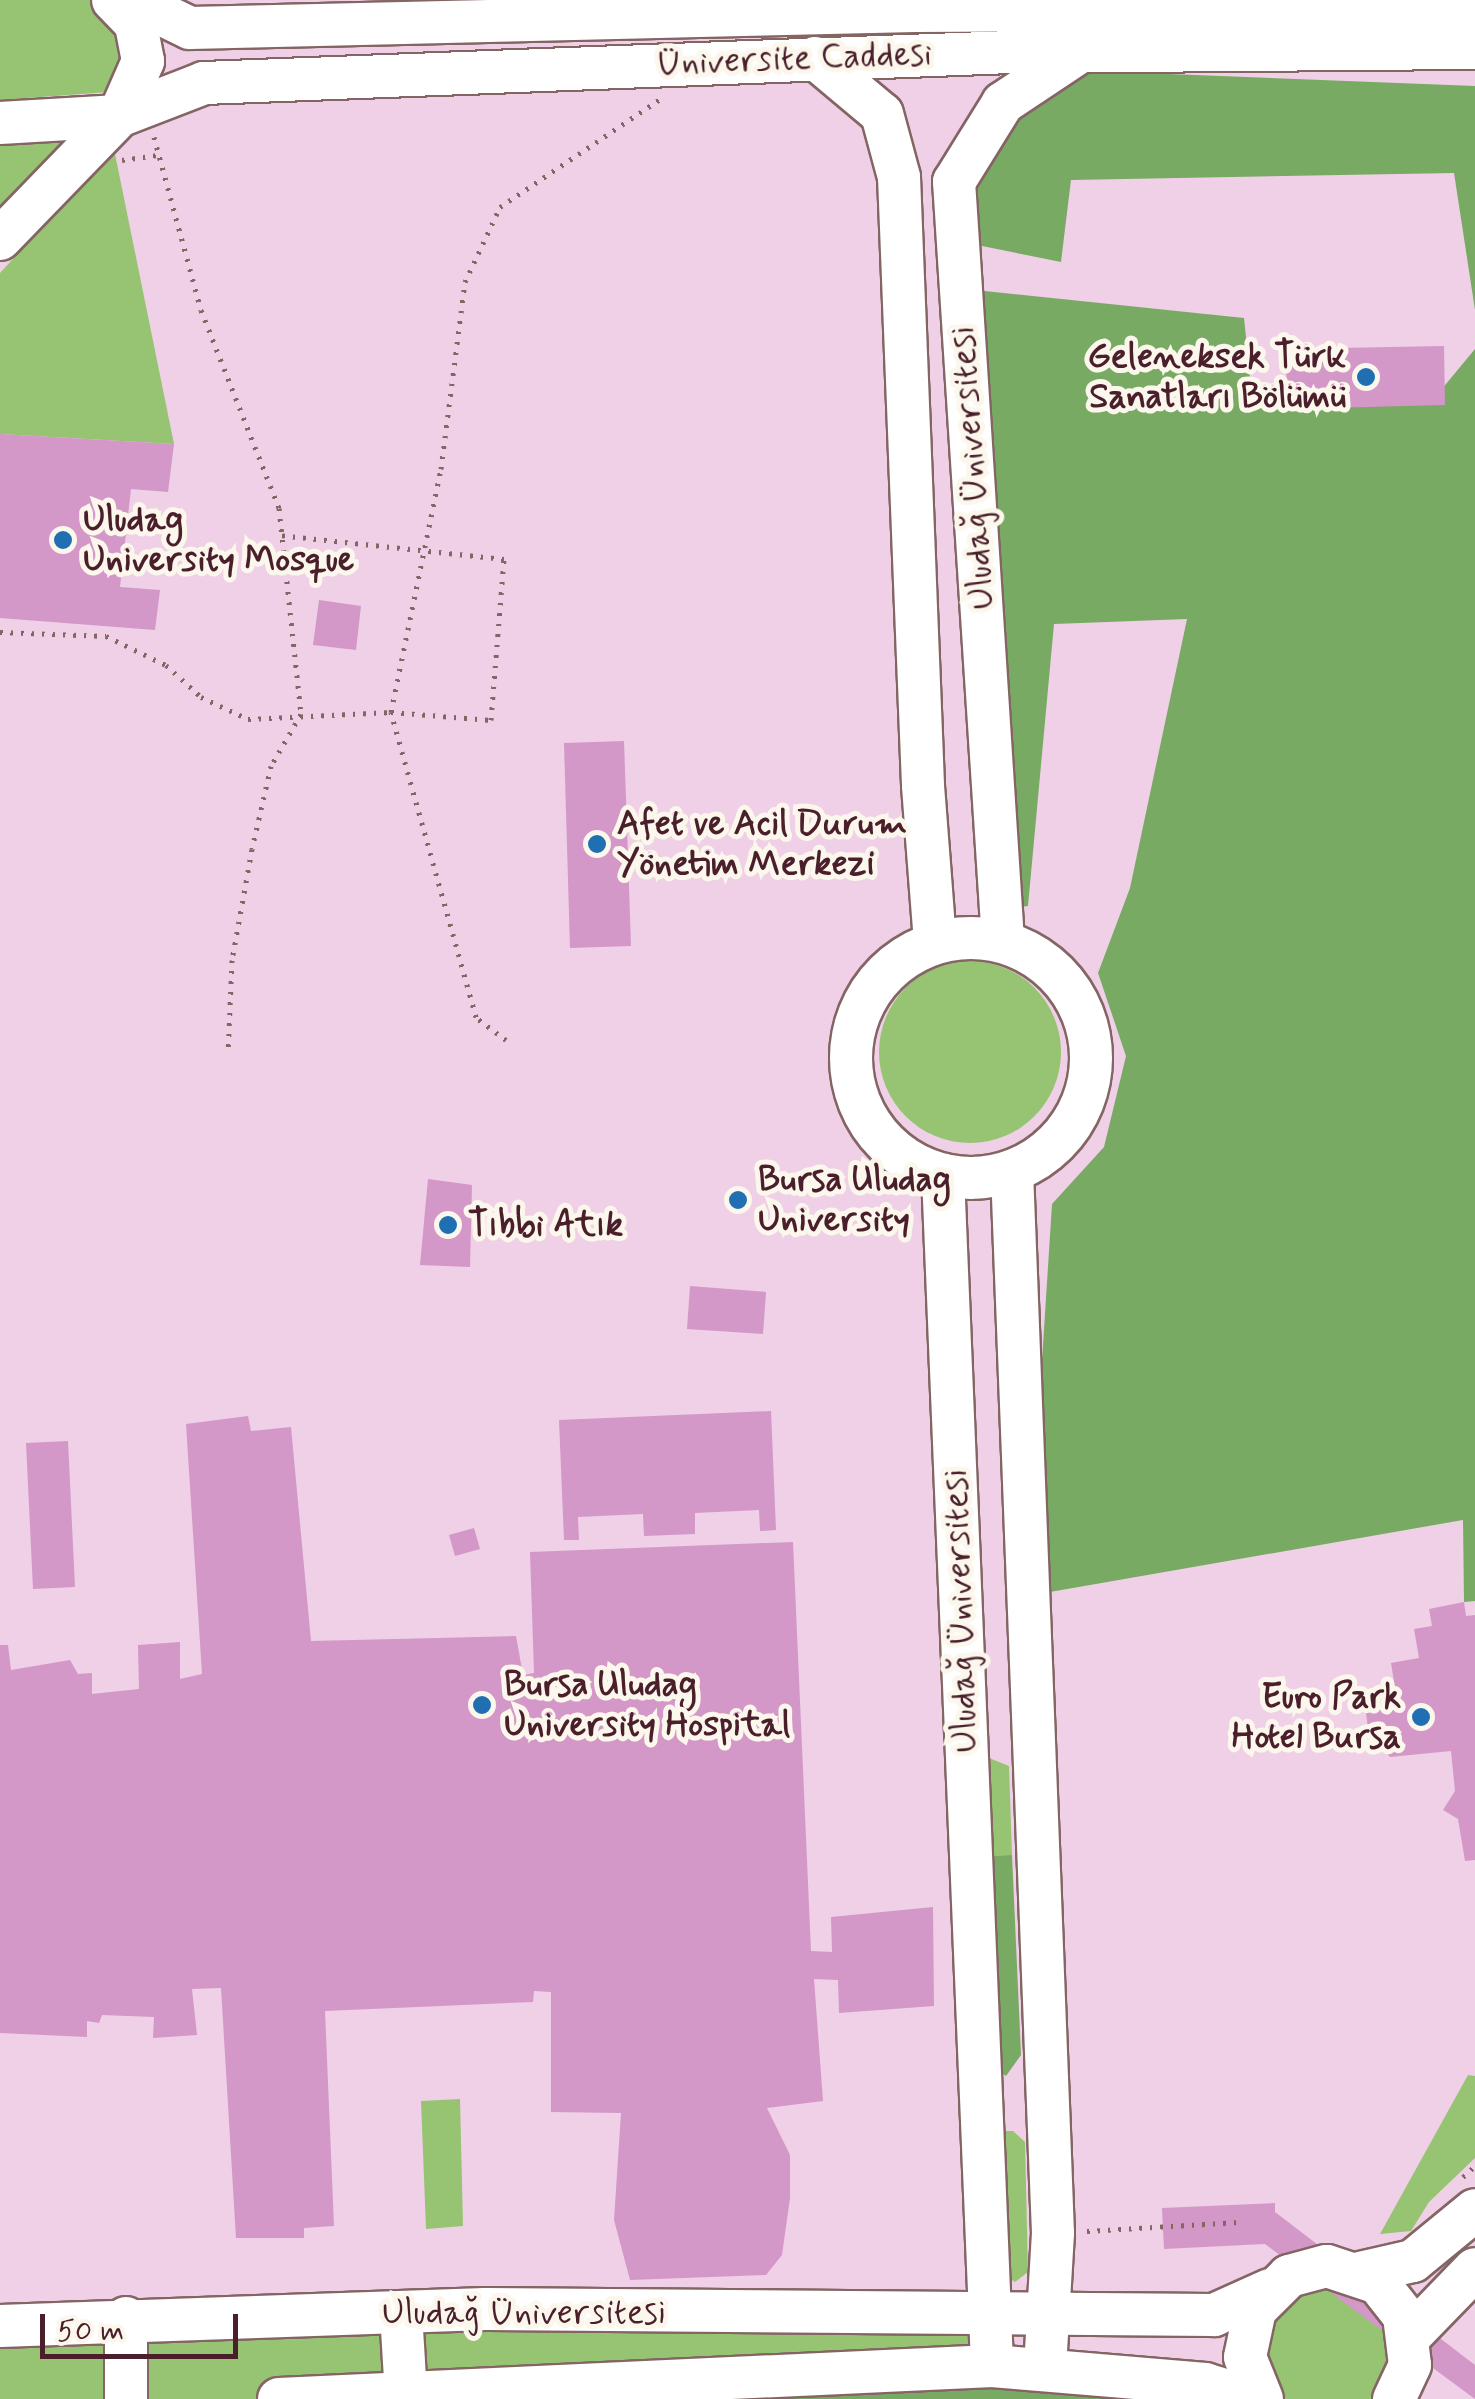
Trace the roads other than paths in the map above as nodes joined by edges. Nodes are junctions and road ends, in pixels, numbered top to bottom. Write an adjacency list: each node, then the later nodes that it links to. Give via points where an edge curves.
1 (113, 0): 7 (street, via 136,24 143,62)
2 (132, 0): 3 (street, Üniversite Caddesi, via 190,28 896,12)
3 (1475, 8)
4 (1475, 48): 5 (street, Üniversite Caddesi)
5 (1082, 51): 6 (street, Üniversite Caddesi); 10 (street, Uludağ Üniversitesi, via 1003,103 954,182)
6 (815, 58): 7 (street, Üniversite Caddesi, via 204,83); 11 (street, Uludağ Üniversitesi, via 882,114 899,177 923,786)
7 (132, 110): 8 (street); 9 (street)
8 (0, 123)
9 (0, 239)
10 (1004, 941): 11 (street); 12 (street, via 1066,982 1093,1053 1072,1125 1047,1153)
11 (936, 942): 13 (street, via 879,979 847,1042 865,1115 911,1163)
12 (1012, 1171): 13 (street, via 978,1179); 14 (street, Uludağ Üniversitesi)
13 (943, 1174): 15 (street)
14 (1021, 1442): 15 (street, Uludağ Üniversitesi); 16 (street, Uludağ Üniversitesi)
15 (954, 1452): 17 (street, Uludağ Üniversitesi)
16 (1033, 1732): 17 (street); 18 (street, Uludağ Üniversitesi)
17 (966, 1735): 19 (street, Uludağ Üniversitesi)
18 (1046, 2086): 19 (street); 26 (street, Uludağ Üniversitesi, via 1052,2233)
19 (980, 2089): 25 (street, Uludağ Üniversitesi)
20 (1475, 2210): 22 (street, via 1413,2261)
21 (1475, 2269): 29 (street)
22 (1360, 2273): 23 (street, Uludağ Üniversitesi, via 1308,2269); 29 (street, via 1393,2298)
23 (1270, 2290): 26 (street, Uludağ Üniversitesi, via 1214,2315); 35 (street, via 1247,2333 1245,2357)
24 (402, 2312): 25 (street, Uludağ Üniversitesi); 27 (street, Uludağ Üniversitesi); 32 (street)
25 (989, 2316): 26 (street, Uludağ Üniversitesi); 30 (street)
26 (1046, 2316): 31 (street, Uludağ Üniversitesi)
27 (126, 2318): 28 (street, Uludağ Üniversitesi); 33 (street)
28 (0, 2326)
29 (1410, 2336): 36 (street, via 1410,2365)
30 (992, 2366): 31 (street, Uludağ Üniversitesi); 32 (street, Uludağ Üniversitesi)
31 (1044, 2368): 35 (street, Uludağ Üniversitesi, via 1206,2384)
32 (406, 2394): 34 (street, Uludağ Üniversitesi)
33 (126, 2399)
34 (279, 2399)
35 (1258, 2399)
36 (1394, 2399)

